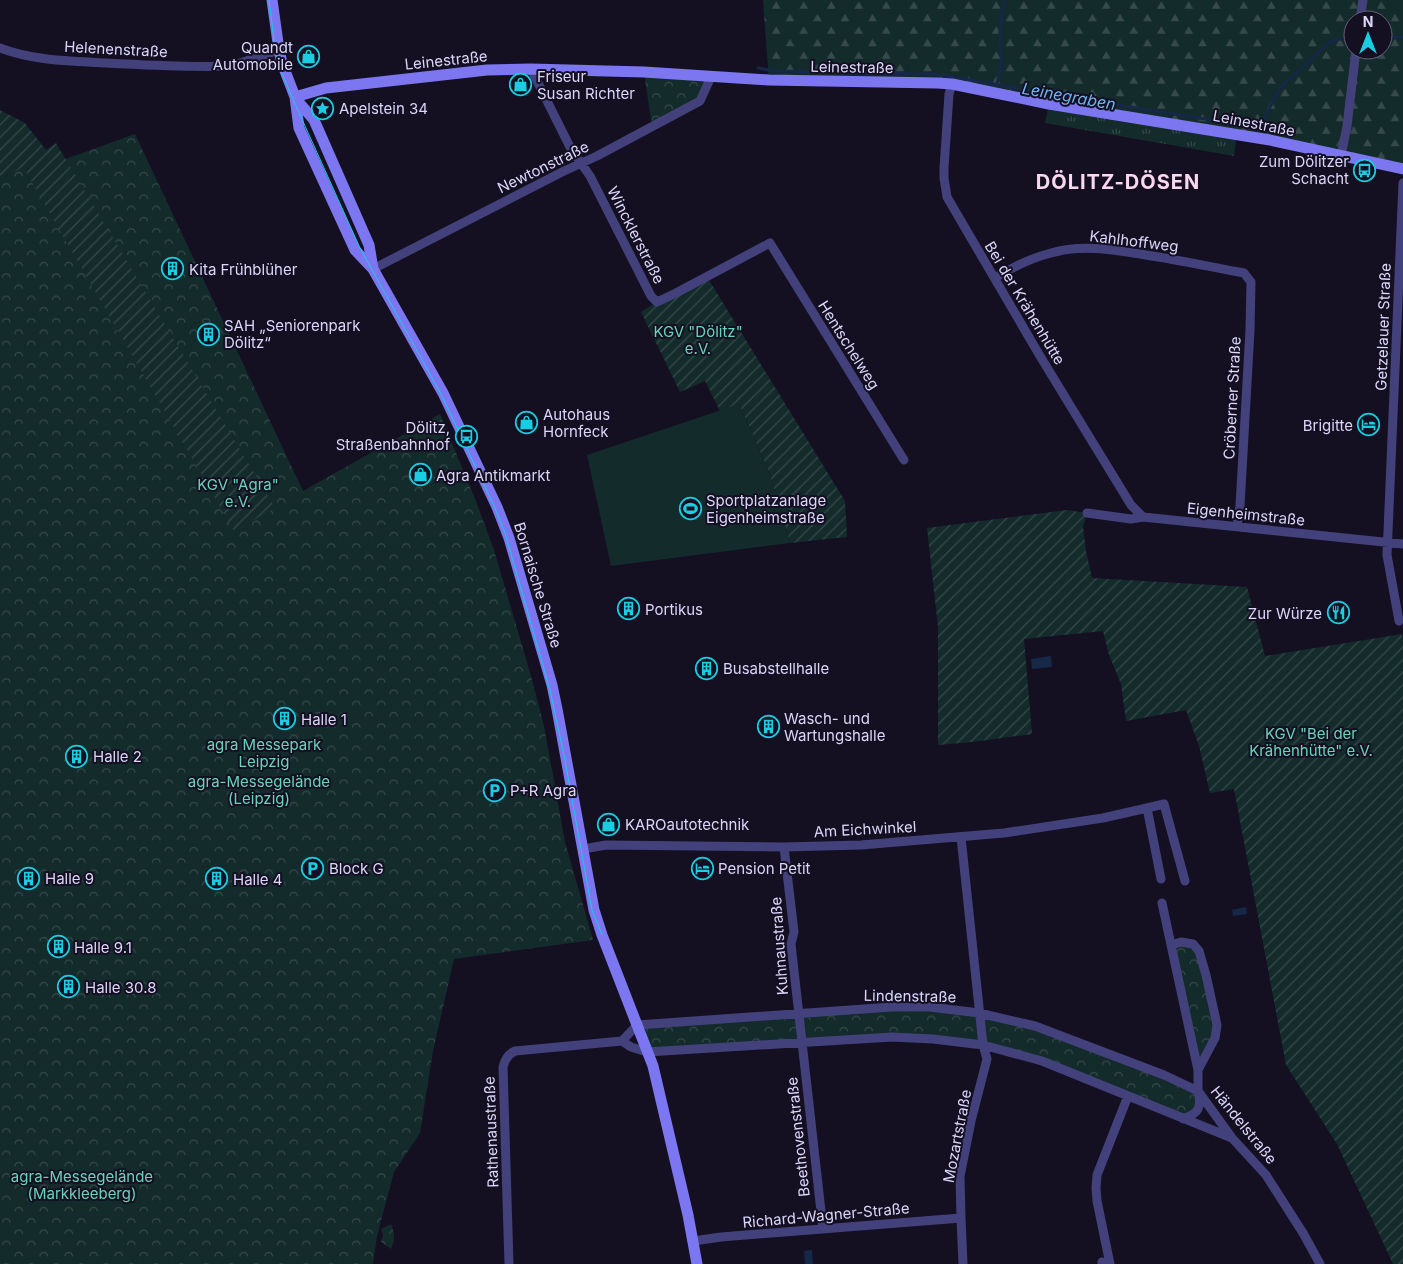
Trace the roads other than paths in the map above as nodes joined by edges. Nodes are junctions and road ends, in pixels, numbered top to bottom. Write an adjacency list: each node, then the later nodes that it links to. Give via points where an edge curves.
1 (272, 0): 3 (main road, Bornaische Straße)
2 (0, 48): 6 (street, Helenenstraße, via 41,59 174,67)
3 (279, 50): 5 (main road, Bornaische Straße); 6 (street, Helenenstraße)
4 (1355, 60): 11 (street)
5 (282, 63): 6 (street, Helenenstraße); 10 (main road, Bornaische Straße)
6 (233, 66)
7 (531, 69): 8 (main road, Leinestraße); 10 (main road, Leinestraße, via 487,70 335,87); 12 (street, Wincklerstraße)
8 (711, 77): 9 (main road, Leinestraße); 12 (street, Newtonstraße, via 700,101)
9 (952, 84): 11 (main road, Leinestraße, via 1049,104 1270,140); 18 (street, Bei der Krähenhütte, via 944,168 947,197)
10 (294, 97): 16 (main road, Bornaische Straße, via 314,120 368,245); 16 (main road, Bornaische Straße, via 299,128 355,250)
11 (1341, 156): 13 (main road, Leinestraße)
12 (581, 163): 15 (street, Wincklerstraße, via 657,302); 16 (street, Newtonstraße)
13 (1403, 169)
14 (1403, 184): 23 (street, Getzelauer Straße)
15 (770, 243): 19 (street, Hentschelweg)
16 (374, 269): 29 (main road, Bornaische Straße, via 443,393 506,527 553,690)
17 (1244, 273): 18 (street, Kahlhoffweg, via 1089,248 1038,256); 22 (street, Cröberner Straße, via 1251,282 1250,330 1240,506)
18 (995, 278): 21 (street, Bei der Krähenhütte, via 1131,505)
19 (904, 460)
20 (1086, 513): 21 (street, Eigenheimstraße)
21 (1143, 517): 22 (street, Eigenheimstraße)
22 (1236, 526): 23 (street, Eigenheimstraße)
23 (1388, 543): 24 (street, Eigenheimstraße); 25 (street, Getzelauer Straße, via 1387,555)
24 (1403, 544)
25 (1399, 621)
26 (1147, 808): 27 (street, Am Eichwinkel, via 1103,818); 30 (street); 31 (street, Am Eichwinkel, via 1164,804)
27 (961, 837): 28 (street, Am Eichwinkel); 35 (street, Mozartstraße)
28 (784, 847): 29 (street, Am Eichwinkel, via 606,846); 34 (street, Kuhnaustraße, via 794,932 791,944)
29 (583, 849): 36 (main road, Bornaische Straße, via 594,910)
30 (1161, 879)
31 (1185, 881)
32 (1162, 903): 33 (street, Händelstraße)
33 (1171, 945): 41 (street, Händelstraße); 41 (street, via 1180,942 1193,944 1199,951 1217,1025 1215,1038)
34 (798, 1013): 35 (street, Lindenstraße, via 892,1007); 36 (street, Lindenstraße); 38 (street, Kuhnaustraße)
35 (979, 1013): 39 (street, Mozartstraße); 42 (street, Lindenstraße, via 1035,1026)
36 (637, 1025): 37 (street); 40 (main road, Bornaische Straße)
37 (622, 1041): 40 (street, Rathenaustraße); 50 (street, Rathenaustraße, via 516,1051 504,1062)
38 (802, 1042): 39 (street, via 892,1037); 40 (street); 47 (street, Beethovenstraße)
39 (983, 1045): 43 (street, via 1042,1061); 46 (street, Mozartstraße, via 987,1059 960,1176)
40 (647, 1052): 48 (main road, Bornaische Straße, via 664,1108)
41 (1198, 1070): 42 (street, Händelstraße)
42 (1198, 1091): 44 (street, via 1199,1109); 45 (street, Händelstraße)
43 (1128, 1096): 44 (street); 49 (street, via 1097,1175)
44 (1183, 1119): 45 (street)
45 (1232, 1138): 53 (street, Händelstraße, via 1266,1175)
46 (961, 1218): 47 (street, Richard-Wagner-Straße); 52 (street, Mozartstraße)
47 (823, 1229): 48 (street, Richard-Wagner-Straße)
48 (693, 1240): 51 (main road, Bornaische Straße)
49 (1105, 1263)
50 (509, 1264)
51 (697, 1264)
52 (963, 1264)
53 (1320, 1264)

